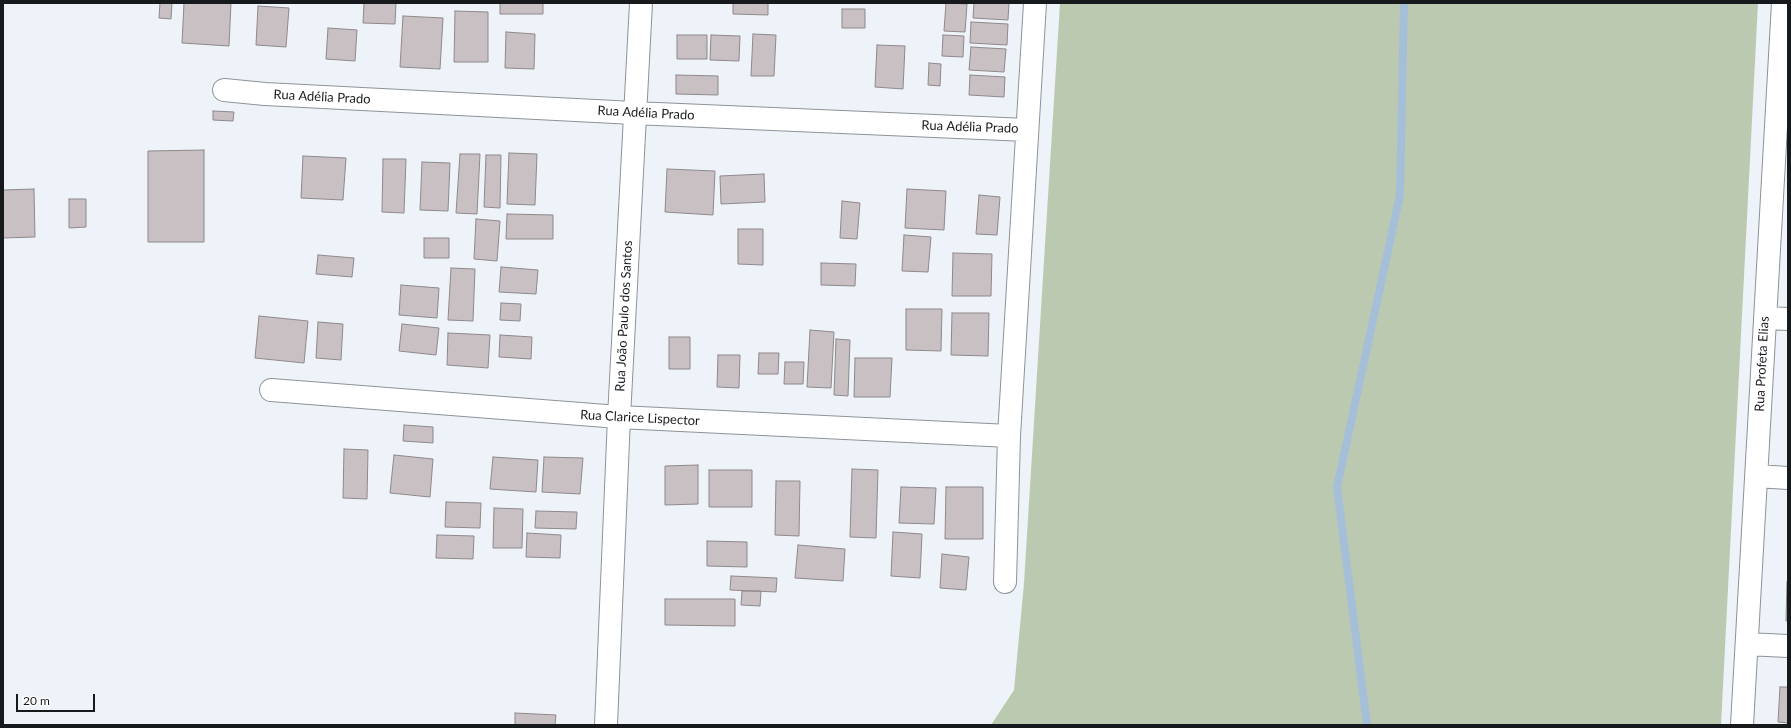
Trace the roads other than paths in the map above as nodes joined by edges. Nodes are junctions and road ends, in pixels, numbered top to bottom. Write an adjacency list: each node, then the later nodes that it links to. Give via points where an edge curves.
1 (640, 3): 5 (street, Rua João Paulo dos Santos)
2 (1035, 3): 6 (street)
3 (1783, 3): 7 (street, Rua Profeta Elias)
4 (224, 90): 5 (street, Rua Adélia Prado)
5 (634, 113): 6 (street, Rua Adélia Prado); 11 (street, Rua João Paulo dos Santos)
6 (1027, 130): 12 (street)
7 (1781, 152): 8 (street, Rua Profeta Elias)
8 (1765, 318): 9 (street); 13 (street, Rua Profeta Elias)
9 (1788, 319)
10 (271, 390): 11 (street, Rua Clarice Lispector)
11 (619, 417): 12 (street, Rua Clarice Lispector); 18 (street, Rua João Paulo dos Santos)
12 (1009, 436): 15 (street)
13 (1756, 476): 14 (street); 16 (street, Rua Profeta Elias)
14 (1788, 478)
15 (1005, 582)
16 (1747, 644): 17 (street); 19 (street, Rua Profeta Elias)
17 (1788, 646)
18 (606, 725)
19 (1742, 725)

